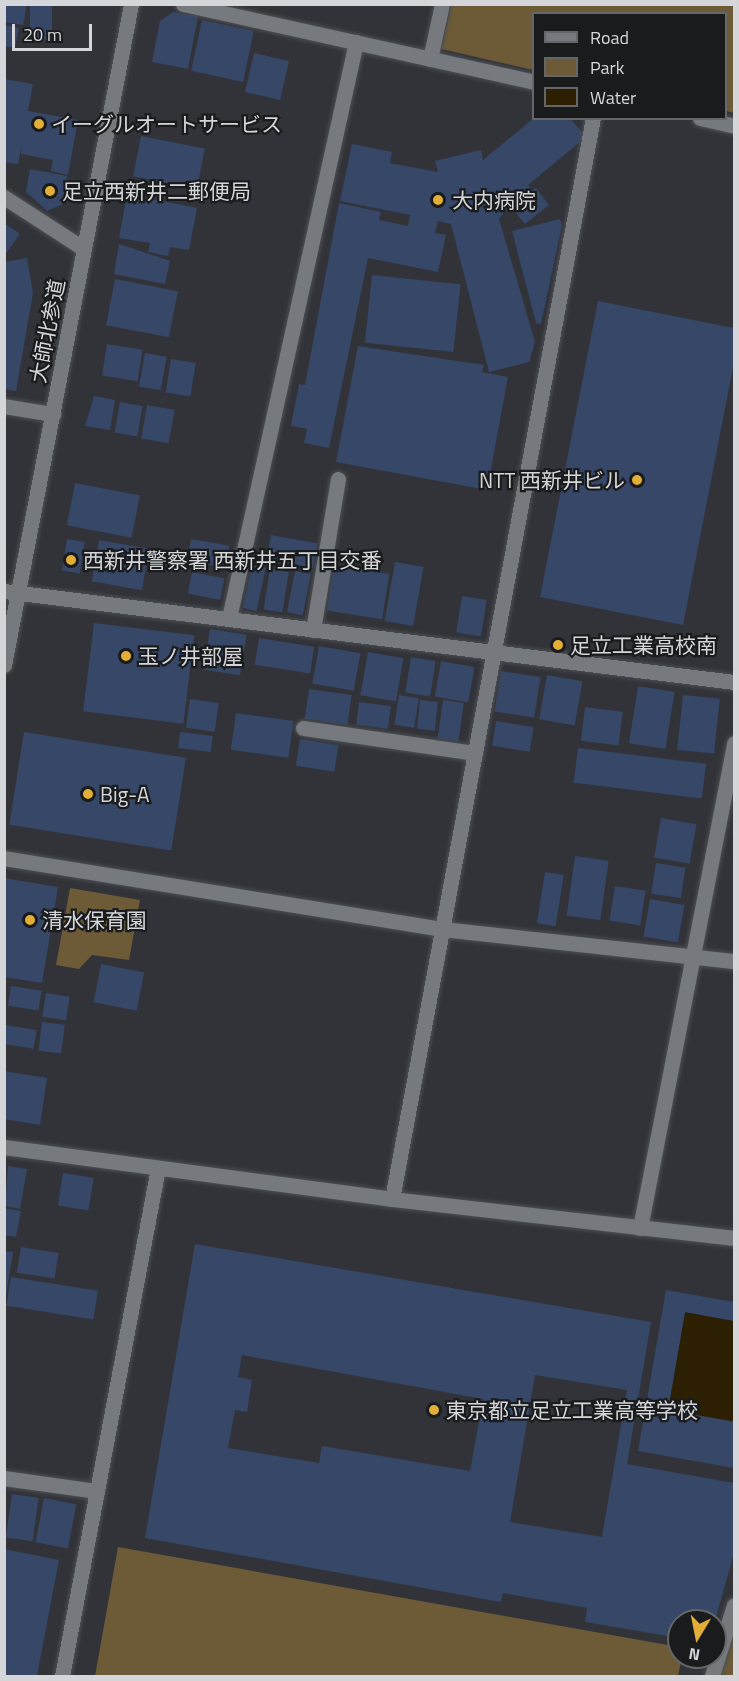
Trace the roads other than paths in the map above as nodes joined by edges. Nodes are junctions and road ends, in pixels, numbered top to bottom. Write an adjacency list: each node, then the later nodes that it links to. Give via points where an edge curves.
1 (131, 4): 11 (street, 大師北参道)
2 (183, 4): 4 (street)
3 (442, 4): 5 (street)
4 (356, 42): 5 (street); 16 (street)
5 (430, 59): 6 (street)
6 (532, 82)
7 (593, 120): 18 (street)
8 (709, 120): 9 (street)
9 (735, 126)
10 (4, 196): 11 (street)
11 (84, 249): 13 (street, 大師北参道)
12 (4, 406): 13 (street)
13 (53, 414): 15 (street, 大師北参道)
14 (338, 479): 17 (street)
15 (12, 592): 16 (street); 19 (street, 大師北参道)
16 (229, 618): 17 (street)
17 (312, 630): 18 (street)
18 (494, 654): 20 (street); 23 (street)
19 (4, 665)
20 (735, 682)
21 (303, 728): 23 (street)
22 (735, 743): 26 (street)
23 (476, 753): 25 (street)
24 (4, 858): 25 (street)
25 (443, 929): 26 (street); 30 (street)
26 (694, 957): 27 (street); 31 (street)
27 (735, 961)
28 (4, 1147): 29 (street)
29 (158, 1168): 30 (street); 34 (street)
30 (392, 1199): 31 (street)
31 (640, 1228): 32 (street)
32 (735, 1238)
33 (4, 1478): 34 (street)
34 (97, 1491): 36 (street)
35 (735, 1605): 37 (street)
36 (62, 1677)
37 (712, 1677)

